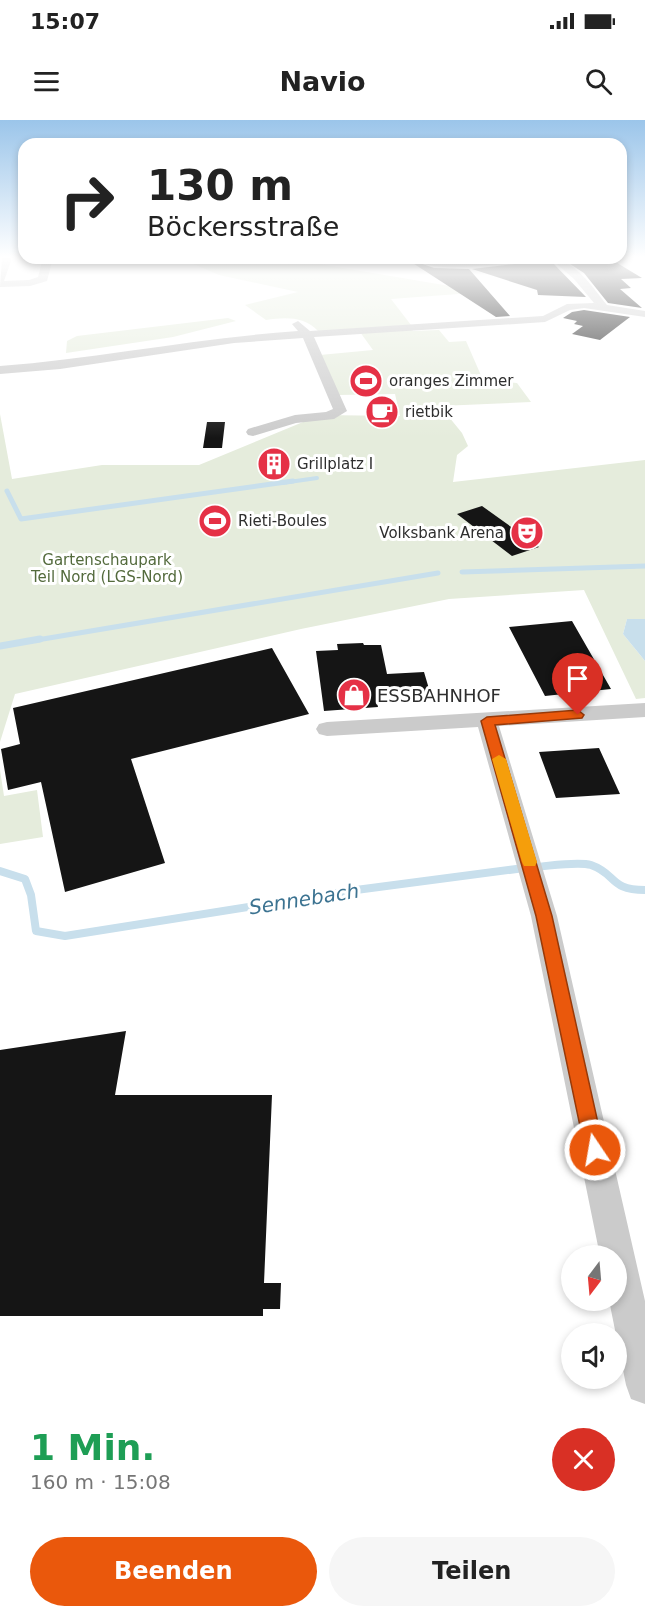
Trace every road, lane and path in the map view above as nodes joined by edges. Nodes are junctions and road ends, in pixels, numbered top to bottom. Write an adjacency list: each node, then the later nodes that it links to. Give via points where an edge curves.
1 (540, 318): 4 (street)
2 (283, 321): 4 (street, via 296,322)
3 (268, 324): 5 (street)
4 (307, 334): 5 (street); 7 (street, via 340,411)
5 (234, 339): 6 (street, via 94,361)
6 (0, 370)
7 (253, 432)
8 (645, 710): 9 (street)
9 (487, 721): 10 (street); 11 (street, via 544,916)
10 (327, 729)
11 (645, 1385)

